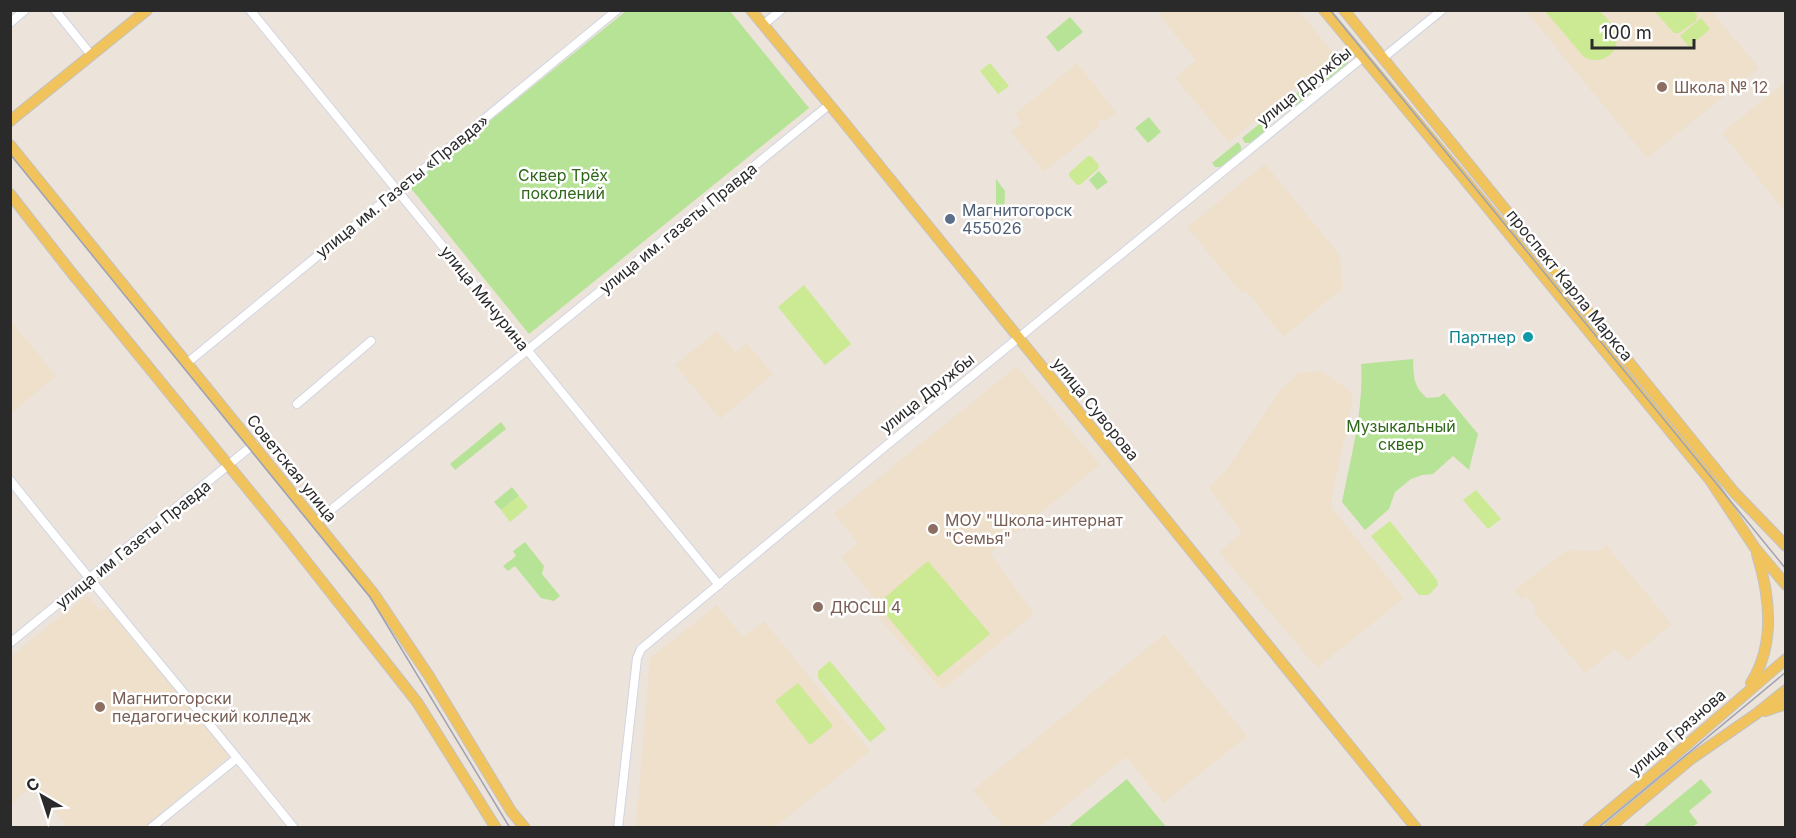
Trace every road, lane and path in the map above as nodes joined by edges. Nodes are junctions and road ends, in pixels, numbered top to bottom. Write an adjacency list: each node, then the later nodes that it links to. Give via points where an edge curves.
1 (25, 10): 11 (street)
2 (56, 10): 14 (street)
3 (147, 10): 14 (main road)
4 (250, 10): 21 (street, улица Мичурина)
5 (617, 10): 21 (street, улица им. Газеты «Правда»)
6 (750, 10): 12 (main road, улица Суворова)
7 (781, 10): 12 (street)
8 (1324, 10): 15 (main road, проспект Карла Маркса)
9 (1344, 10): 13 (main road, проспект Карла Маркса)
10 (1442, 10): 16 (street)
11 (10, 23)
12 (763, 26): 18 (main road, улица Суворова)
13 (1375, 48): 15 (main road, улица Дружбы); 16 (main road, проспект Карла Маркса)
14 (92, 56): 19 (main road)
15 (1362, 58): 17 (main road, проспект Карла Маркса); 23 (street, улица Дружбы)
16 (1383, 58): 17 (main road); 32 (main road, проспект Карла Маркса, via 1734,492)
17 (1371, 68): 33 (main road, проспект Карла Маркса, via 1710,480)
18 (829, 105): 23 (main road, улица Суворова); 25 (street, улица им. газеты Правда)
19 (10, 121)
20 (10, 145): 26 (main road, Советская улица)
21 (397, 191): 25 (street, улица Мичурина); 26 (street, улица им. Газеты «Правда»)
22 (10, 194): 29 (main road)
23 (1019, 337): 35 (street, улица Дружбы); 49 (main road, улица Суворова)
24 (371, 341): 27 (street)
25 (528, 351): 31 (street); 35 (street, улица Мичурина)
26 (187, 363): 28 (main road, Советская улица)
27 (297, 404)
28 (254, 444): 29 (street, улица им Газеты Правда); 31 (main road, Советская улица)
29 (228, 466): 34 (street, улица им Газеты Правда); 46 (main road, via 417,702)
30 (10, 480): 34 (street)
31 (316, 522): 47 (main road, Советская улица, via 380,602)
32 (1784, 544)
33 (1755, 548): 36 (main road, проспект Карла Маркса); 40 (main road, via 1766,583 1767,643 1759,672)
34 (90, 580): 37 (street, улица им Газеты Правда); 43 (street)
35 (719, 585): 48 (street, улица Дружбы, via 650,640 637,658)
36 (1785, 585)
37 (10, 643)
38 (1785, 659): 40 (main road, улица Грязнова)
39 (1785, 690): 42 (main road, улица Грязнова)
40 (1745, 694): 50 (main road, улица Грязнова)
41 (1785, 704): 42 (main road)
42 (1756, 714): 51 (main road, улица Грязнова, via 1691,759)
43 (237, 758): 44 (street); 45 (street)
44 (151, 828)
45 (294, 828)
46 (496, 828)
47 (525, 828)
48 (618, 828)
49 (1416, 828)
50 (1588, 828)
51 (1609, 828)

